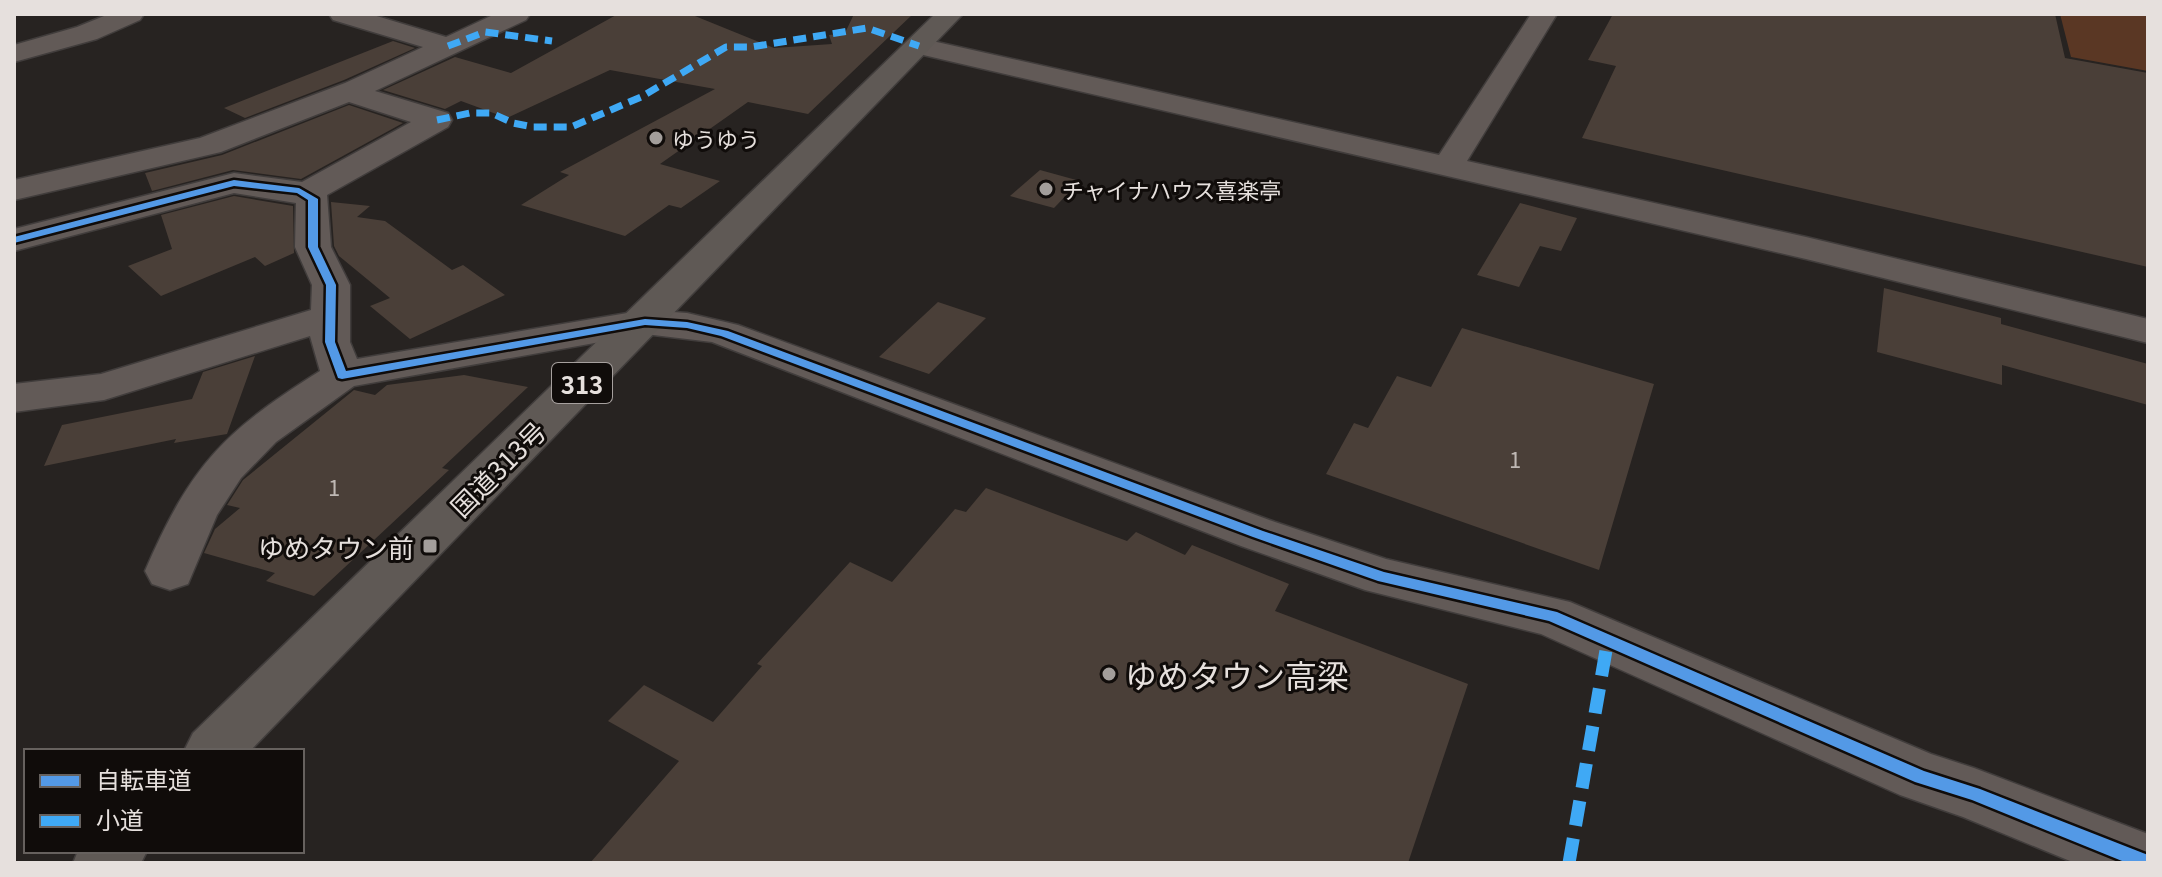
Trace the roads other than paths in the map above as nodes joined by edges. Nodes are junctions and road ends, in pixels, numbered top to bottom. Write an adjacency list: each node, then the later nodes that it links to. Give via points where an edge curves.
1 (131, 14): 8 (street)
2 (342, 14): 6 (street)
3 (517, 14): 6 (street)
4 (950, 14): 7 (highway, 国道313号 / 313)
5 (1544, 14): 10 (street)
6 (448, 46): 9 (street)
7 (919, 46): 10 (street); 15 (highway, 国道313号 / 313)
8 (14, 54)
9 (348, 92): 11 (street, via 210,145); 12 (street, via 437,120)
10 (1448, 166): 16 (street)
11 (14, 190)
12 (305, 194): 13 (street, via 234,183); 14 (street, via 313,199 313,247 331,285)
13 (14, 240)
14 (330, 317): 17 (street, via 330,342); 18 (street, via 104,387)
15 (645, 322): 17 (street); 20 (highway, 国道313号 / 313); 21 (street, via 724,333 1383,577 1552,616 1921,777)
16 (2148, 331)
17 (342, 375): 19 (street, via 275,420 227,463 197,507)
18 (14, 398)
19 (170, 571)
20 (215, 749)
21 (2147, 863)

